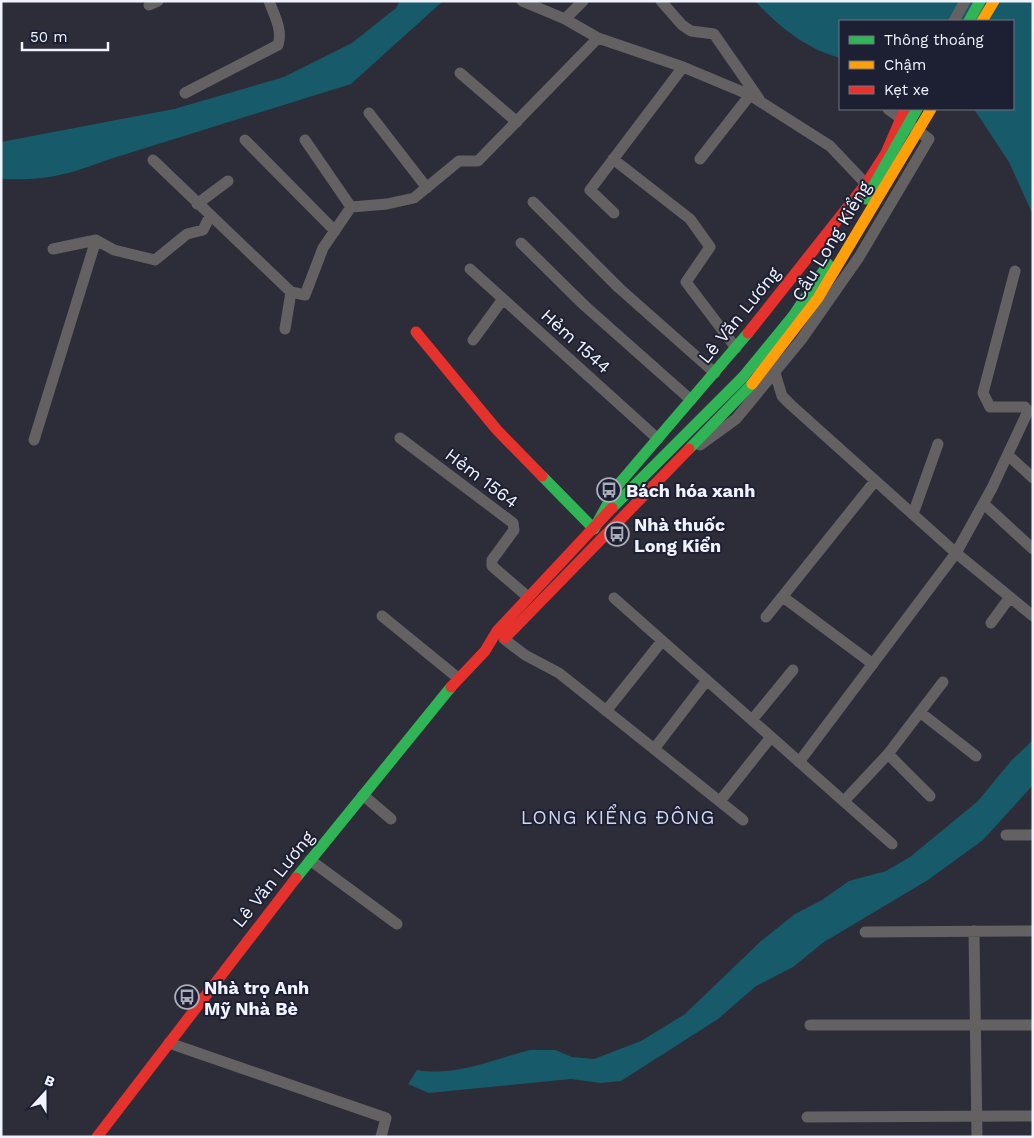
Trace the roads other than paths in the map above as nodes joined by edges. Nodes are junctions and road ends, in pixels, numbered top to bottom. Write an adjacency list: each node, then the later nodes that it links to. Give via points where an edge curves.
1 (269, 1): 15 (street, via 279,28 278,45)
2 (522, 1): 8 (street)
3 (583, 1): 8 (street)
4 (662, 1): 17 (street, via 691,31 714,34)
5 (966, 1): 9 (street)
6 (980, 1): 10 (main road)
7 (994, 1): 11 (main road)
8 (565, 19): 12 (street)
9 (955, 20)
10 (970, 20)
11 (983, 20)
12 (598, 38): 13 (street); 22 (street)
13 (683, 67): 16 (street); 25 (street)
14 (460, 73): 22 (street)
15 (184, 93)
16 (750, 95): 17 (street); 27 (street)
17 (762, 102): 29 (street, via 830,146)
18 (916, 110): 50 (main road, Cầu Long Kiểng, bridge, via 828,264 793,316)
19 (930, 110): 51 (main road, Cầu Long Kiểng, bridge, via 823,291)
20 (369, 113): 30 (street)
21 (903, 113): 29 (main road, Lê Văn Lương, via 886,153); 49 (street, Lê Văn Lương, via 929,139 845,279)
22 (517, 122): 30 (street, via 478,161 459,161)
23 (245, 140): 36 (street)
24 (306, 140): 33 (street)
25 (613, 159): 34 (street, via 590,190); 47 (street, via 690,219 710,246 686,282)
26 (153, 160): 32 (street)
27 (700, 160)
28 (228, 181): 32 (street)
29 (866, 184): 47 (main road, Lê Văn Lương)
30 (428, 188): 33 (street, via 414,198)
31 (533, 202): 48 (street, via 618,288)
32 (197, 204): 35 (street)
33 (351, 207): 36 (street)
34 (614, 213)
35 (210, 216): 37 (street, via 203,230 187,234 155,260 114,250); 42 (street)
36 (335, 230): 42 (street, via 323,248 305,295)
37 (96, 240): 39 (street); 55 (street)
38 (521, 243): 52 (street, via 585,306)
39 (53, 249)
40 (470, 269): 43 (street, Hẻm 1544)
41 (1015, 271): 57 (street, via 983,393 990,407 1025,407 1028,411)
42 (291, 292): 44 (street)
43 (503, 299): 46 (street); 54 (street, Hẻm 1544)
44 (285, 330)
45 (416, 332): 63 (main road, via 497,430)
46 (473, 340)
47 (736, 348): 48 (main road, Lê Văn Lương)
48 (715, 373): 52 (main road, Lê Văn Lương)
49 (775, 373): 58 (street, Lê Văn Lương, via 736,418); 60 (street, via 782,396)
50 (743, 377): 63 (main road, Lê Văn Lương)
51 (752, 384): 58 (main road, Lê Văn Lương)
52 (691, 400): 54 (main road, Lê Văn Lương)
53 (400, 438): 67 (street, Hẻm 1564, via 513,523 514,530 492,560 492,566)
54 (658, 439): 63 (main road, Lê Văn Lương, via 618,485)
55 (34, 440)
56 (938, 444): 62 (street)
57 (1008, 455): 59 (street); 61 (street)
58 (680, 459): 74 (main road, Lê Văn Lương)
59 (1033, 478)
60 (875, 481): 62 (street); 66 (street)
61 (984, 504): 64 (street); 65 (street)
62 (913, 514): 65 (street)
63 (594, 529): 67 (main road, Lê Văn Lương)
64 (1033, 549)
65 (956, 553): 68 (street); 77 (street)
66 (783, 596): 72 (street); 77 (street)
67 (528, 597): 76 (main road, Lê Văn Lương, via 497,631)
68 (1010, 597): 71 (street); 73 (street)
69 (614, 598): 75 (street)
70 (382, 616): 79 (street)
71 (1033, 616)
72 (766, 617)
73 (991, 623)
74 (504, 639): 76 (main road, Lê Văn Lương); 82 (street, via 524,656 559,674)
75 (662, 641): 80 (street); 82 (street)
76 (484, 651): 79 (main road, Lê Văn Lương)
77 (873, 664): 89 (street)
78 (793, 670): 84 (street)
79 (458, 678): 91 (main road, Lê Văn Lương)
80 (707, 680): 84 (street); 86 (street)
81 (943, 682): 83 (street)
82 (606, 711): 86 (street)
83 (921, 713): 87 (street); 88 (street)
84 (752, 720): 85 (street)
85 (771, 737): 89 (street); 93 (street)
86 (654, 749): 93 (street)
87 (888, 754): 90 (street); 92 (street)
88 (976, 756)
89 (799, 762): 92 (street)
90 (930, 796)
91 (365, 797): 94 (street); 99 (main road, Lê Văn Lương)
92 (845, 800): 98 (street)
93 (720, 801): 95 (street)
94 (389, 817)
95 (743, 820)
96 (1006, 835): 97 (street)
97 (1033, 835)
98 (892, 844)
99 (313, 862): 100 (street); 107 (main road, Lê Văn Lương, via 260,922)
100 (397, 924)
101 (974, 931): 102 (street); 103 (street); 106 (street)
102 (1033, 931)
103 (865, 932)
104 (1033, 1024): 106 (street)
105 (810, 1025): 106 (street)
106 (975, 1025): 108 (street)
107 (168, 1043): 111 (main road, Lê Văn Lương); 112 (street, via 386,1118)
108 (976, 1116): 109 (street); 110 (street); 113 (street)
109 (1033, 1116)
110 (807, 1117)
111 (98, 1137)
112 (381, 1137)
113 (977, 1137)

